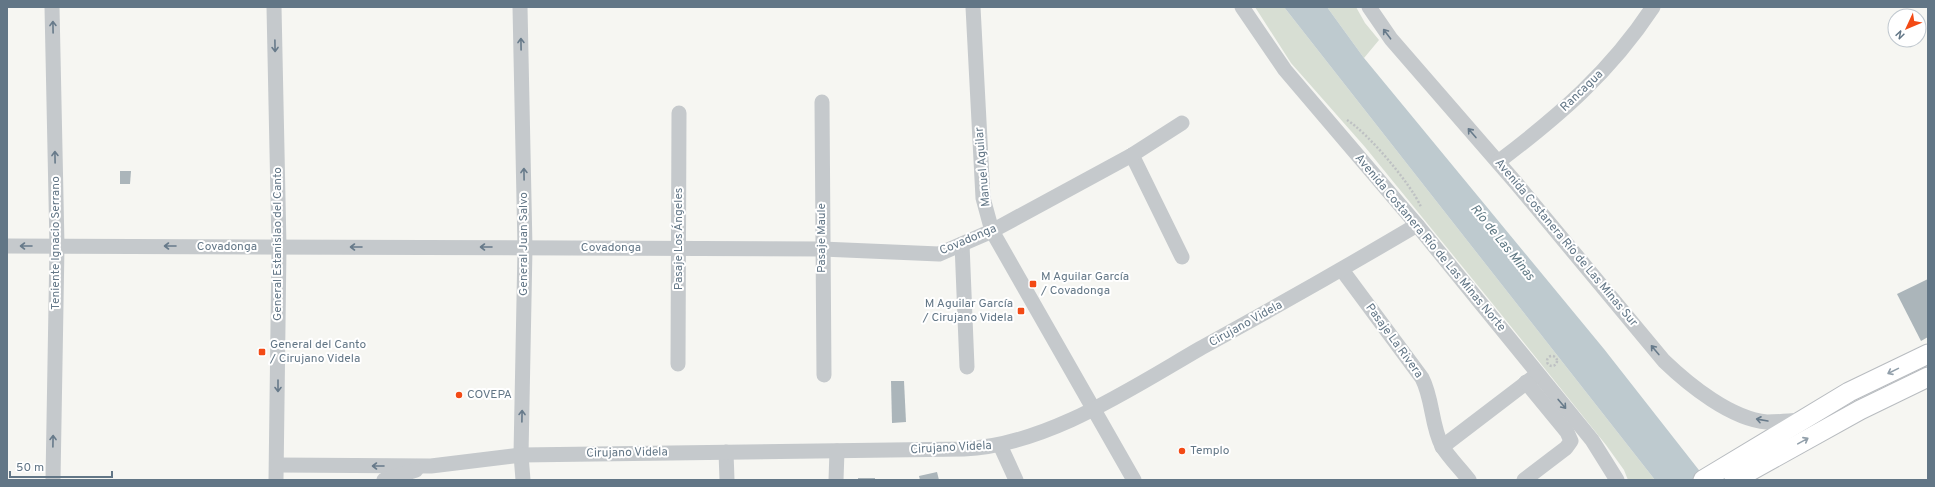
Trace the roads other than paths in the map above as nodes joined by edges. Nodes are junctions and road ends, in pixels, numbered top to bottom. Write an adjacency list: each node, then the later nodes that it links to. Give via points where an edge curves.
1 (52, 7): 17 (street, Teniente Ignacio Serrano, one-way to 1)
2 (274, 7): 18 (street, General Estanislao del Canto, one-way to 18)
3 (520, 7): 19 (street, General Juan Salvo, one-way to 3)
4 (973, 7): 14 (street, Manuel Aguilar, via 983,198)
5 (1242, 7): 13 (street, Avenida Costanera Río de Las Minas Norte, via 1285,70)
6 (1368, 7): 12 (street, Avenida Costanera Río de Las Minas Sur, one-way to 6, via 1391,39)
7 (1653, 7): 12 (street, Rancagua, via 1636,33 1594,82 1543,128)
8 (822, 102): 21 (street, Pasaje Maule)
9 (679, 113): 20 (street, Pasaje Los Ángeles)
10 (1182, 123): 11 (street, Covadonga)
11 (1132, 154): 14 (street, Covadonga); 22 (street)
12 (1498, 162): 31 (street, Avenida Costanera Río de Las Minas Sur, one-way to 12, via 1766,422 1748,417 1713,400 1686,381 1664,361)
13 (1417, 225): 23 (street, Cirujano Videla); 29 (street, Avenida Costanera Río de Las Minas Norte)
14 (992, 230): 15 (street, Covadonga); 30 (street, Manuel Aguilar)
15 (962, 244): 21 (street, Covadonga, via 939,254); 26 (street)
16 (7, 246): 17 (street, Covadonga, one-way to 16)
17 (57, 246): 18 (street, Covadonga, one-way to 17); 40 (street, Teniente Ignacio Serrano, one-way to 17)
18 (279, 247): 19 (street, Covadonga, one-way to 18); 39 (street, General Estanislao del Canto, one-way to 39)
19 (525, 248): 20 (street, Covadonga); 36 (street, General Juan Salvo, one-way to 19)
20 (678, 248): 21 (street, Covadonga); 25 (street, Pasaje Los Ángeles)
21 (822, 249): 27 (street, Pasaje Maule)
22 (1182, 257)
23 (1342, 270): 30 (street, Cirujano Videla); 33 (street, Pasaje La Rivera, via 1422,378 1429,394)
24 (1928, 354): 31 (main road, one-way to 31, via 1849,392)
25 (678, 364)
26 (967, 367)
27 (824, 375)
28 (1928, 377): 38 (main road, one-way to 28)
29 (1532, 378): 33 (street); 48 (street, via 1568,432 1570,441 1566,448); 49 (street, Avenida Costanera Río de Las Minas Norte, one-way to 49, via 1592,440)
30 (1092, 410): 32 (street, Cirujano Videla, via 1021,440); 46 (street, Manuel Aguilar)
31 (1801, 420): 38 (main road)
32 (1000, 445): 34 (street, Cirujano Videla, via 964,449); 45 (street)
33 (1442, 446): 47 (street, Pasaje La Rivera)
34 (837, 451): 35 (street, Cirujano Videla); 44 (street)
35 (726, 452): 36 (street, Cirujano Videla); 43 (street)
36 (521, 455): 37 (street, Cirujano Videla); 42 (street, General Juan Salvo)
37 (431, 466): 39 (street, Cirujano Videla, one-way to 39); 41 (street, Cirujano Videla)
38 (1738, 471): 50 (main road)
39 (277, 473)
40 (53, 480)
41 (384, 480)
42 (523, 480)
43 (727, 480)
44 (836, 480)
45 (1016, 480)
46 (1134, 480)
47 (1469, 480)
48 (1524, 480)
49 (1617, 480)
50 (1704, 480)

